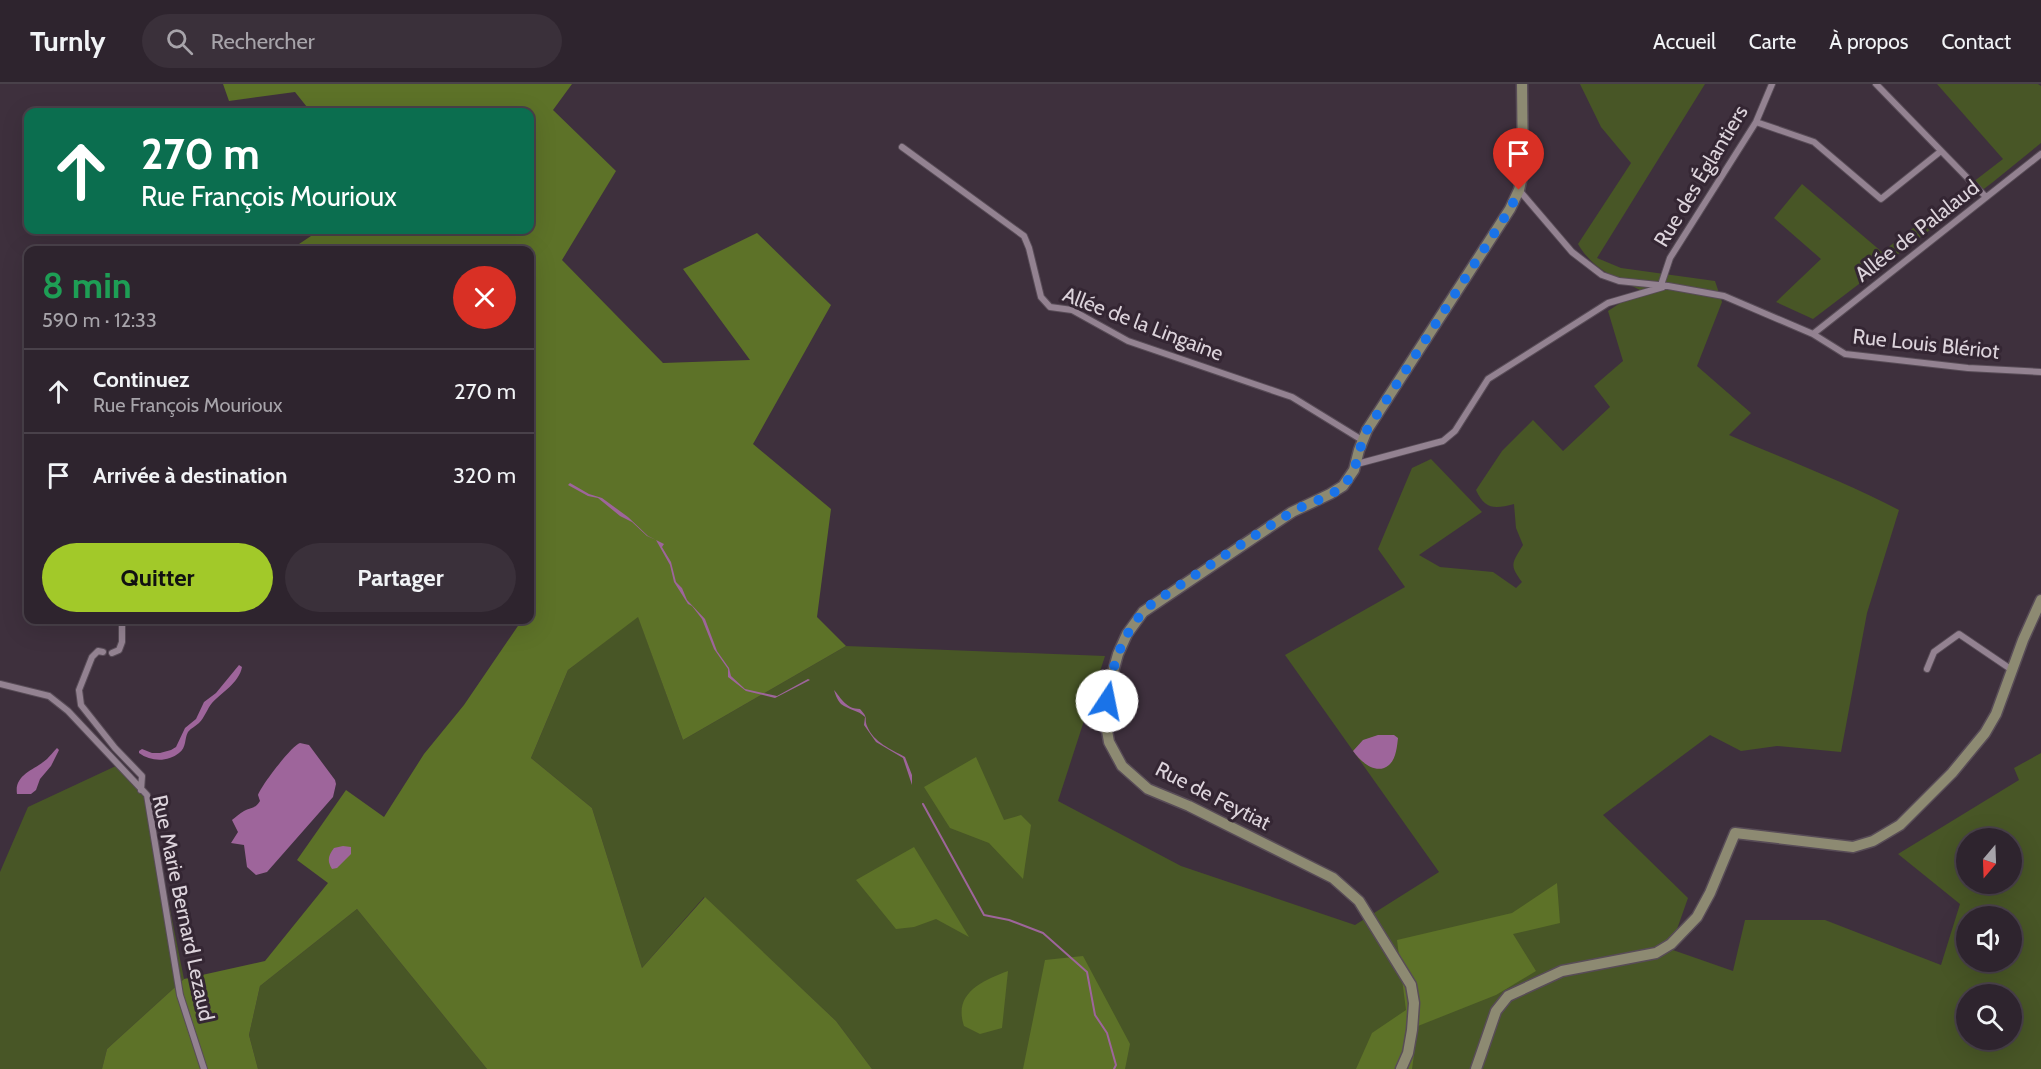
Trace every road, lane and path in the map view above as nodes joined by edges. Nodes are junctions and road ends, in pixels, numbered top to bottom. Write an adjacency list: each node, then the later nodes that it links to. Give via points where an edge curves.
1 (1522, 84): 8 (street, via 1523,172)
2 (1772, 84): 4 (street, Rue des Églantiers)
3 (1876, 84): 6 (street)
4 (1756, 122): 6 (street, via 1814,142 1881,198); 10 (street, Rue des Églantiers, via 1670,258)
5 (902, 147): 13 (street, Allée de la Lingaine, via 1024,236 1041,297 1050,306 1072,310 1128,341 1292,398)
6 (1941, 151): 9 (street)
7 (2041, 154): 9 (street, Allée de Palalaud)
8 (1519, 190): 10 (street, Rue Louis Blériot, via 1572,252 1602,275 1619,281); 13 (street)
9 (1986, 197): 11 (street, Allée de Palalaud)
10 (1664, 285): 11 (street, Rue Louis Blériot, via 1724,296); 14 (street, via 1608,303 1488,379 1455,431 1443,441)
11 (1813, 334): 12 (street, Rue Louis Blériot, via 1845,354)
12 (2041, 372)
13 (1362, 440): 14 (street)
14 (1357, 464): 24 (street, Rue de Feytiat, via 1343,486 1292,512 1143,612 1118,654 1105,719 1109,742 1122,766 1148,789 1333,878 1359,901 1411,985 1412,1030)
15 (2041, 600): 20 (street)
16 (122, 624): 18 (street, via 122,642 119,650)
17 (102, 652): 22 (street, via 92,657 80,690 81,705 142,776)
18 (112, 653)
19 (1927, 669): 20 (street, via 1934,652 1959,634)
20 (2012, 670): 25 (street, via 1985,733 1900,825 1874,841 1853,847 1735,833 1697,917 1671,944 1656,953 1562,971 1508,996 1496,1011)
21 (0, 684): 22 (street, Rue Marie Bernard Lezaud, via 49,696)
22 (141, 789): 23 (street, Rue Marie Bernard Lezaud, via 147,795 180,995)
23 (204, 1069)
24 (1401, 1069)
25 (1476, 1069)

